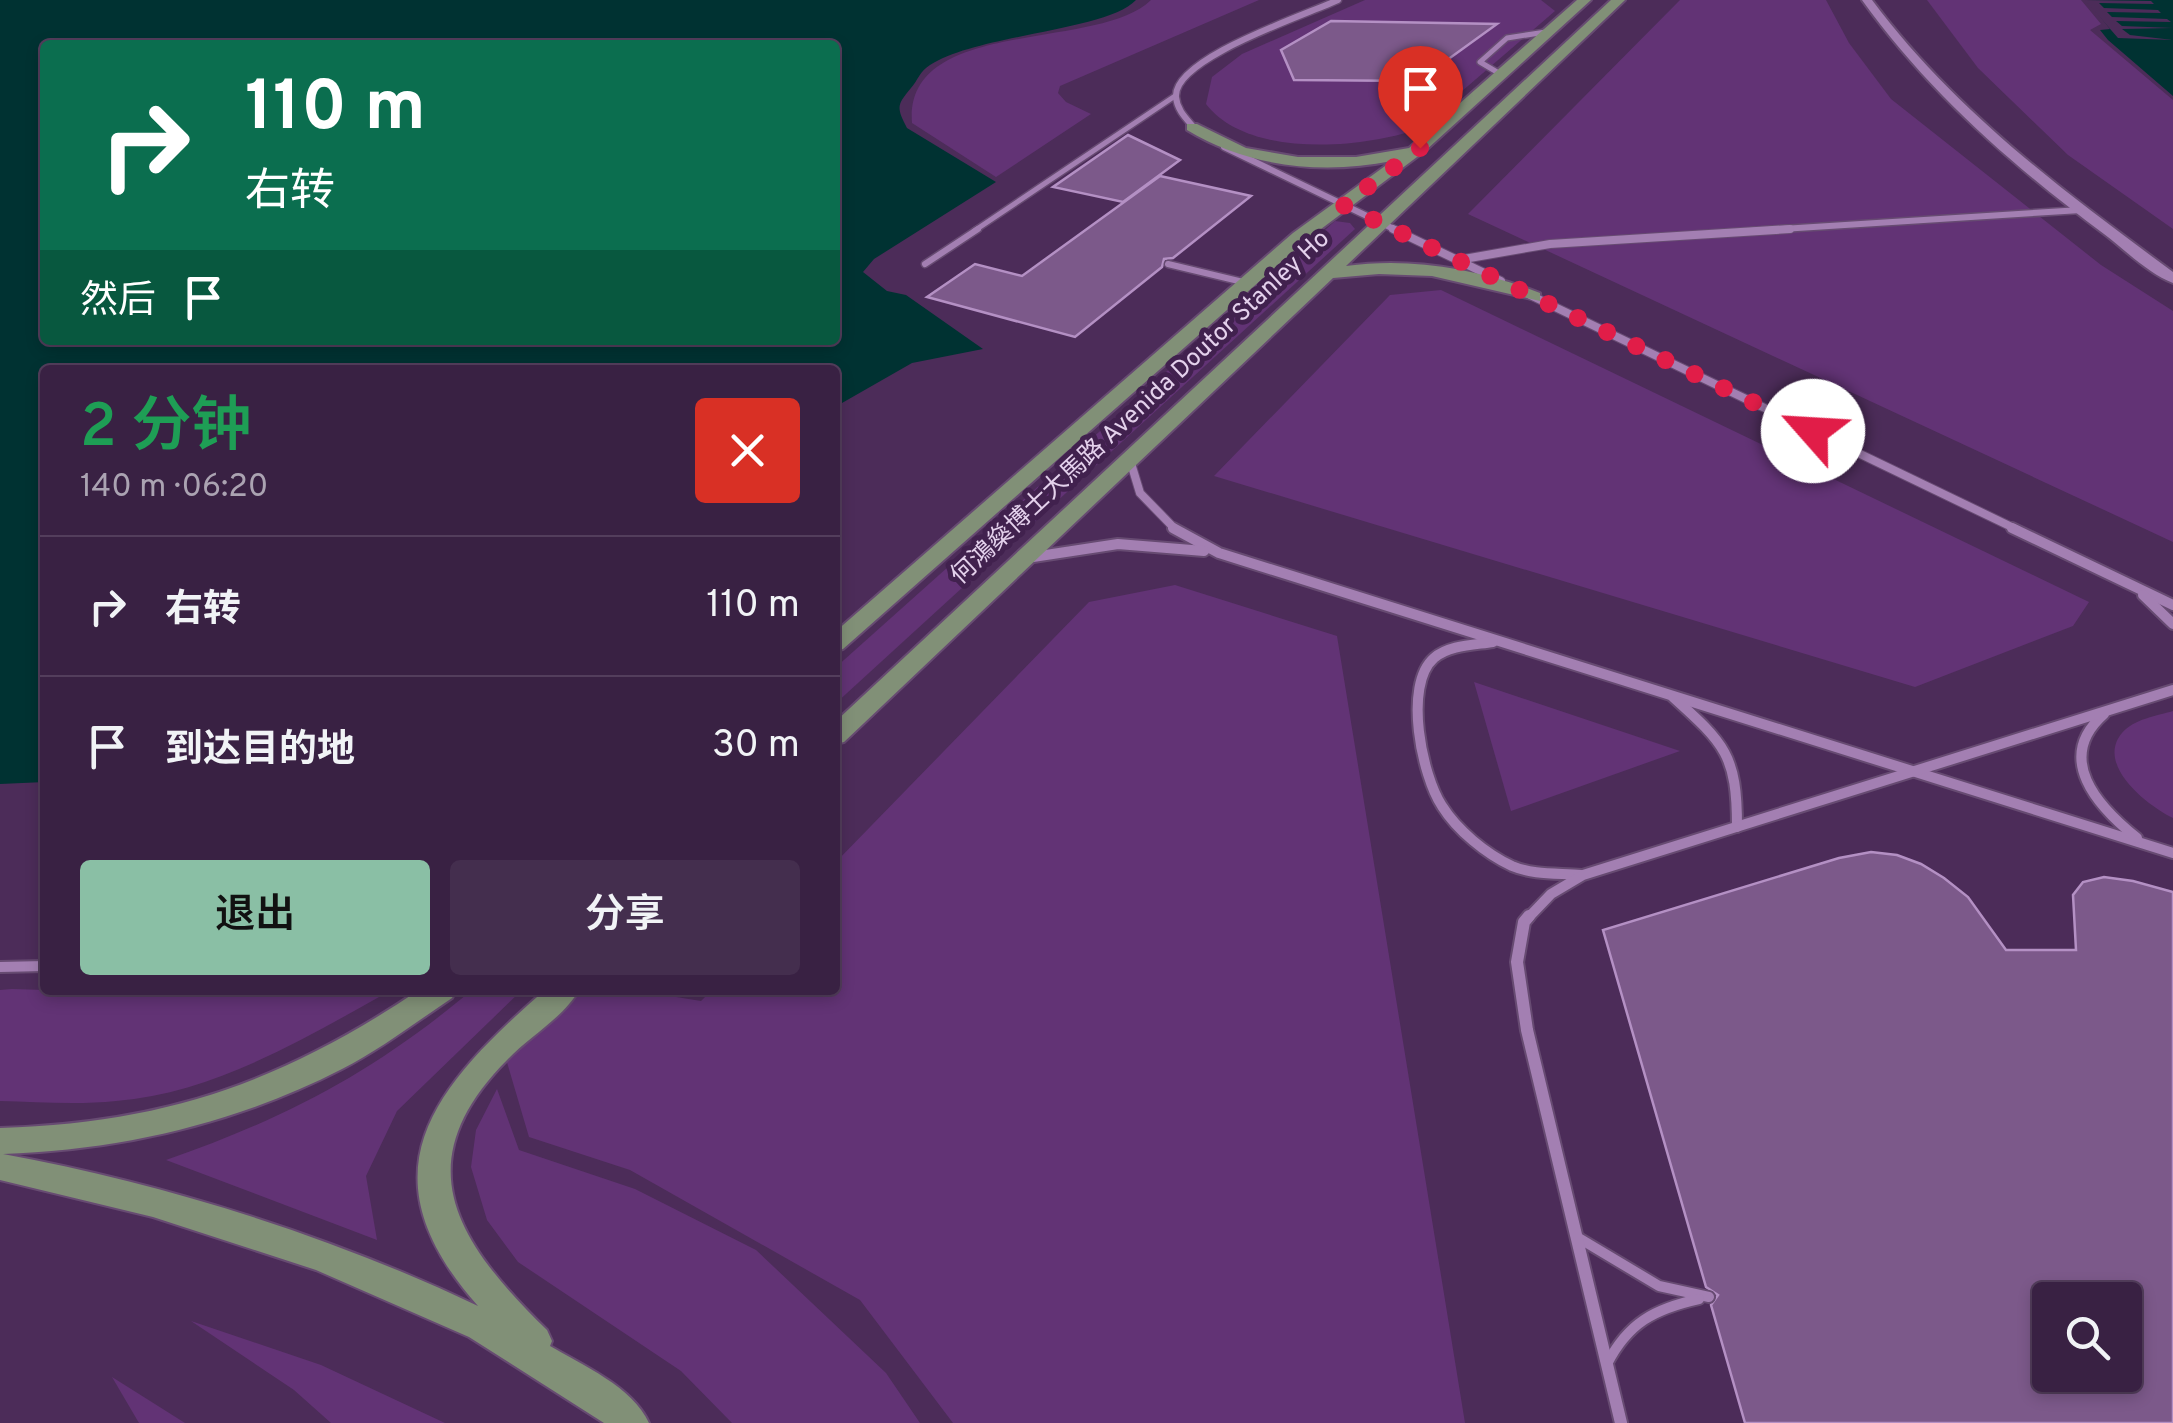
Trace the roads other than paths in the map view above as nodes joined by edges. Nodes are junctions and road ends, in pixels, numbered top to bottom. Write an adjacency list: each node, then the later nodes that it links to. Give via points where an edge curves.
1 (1338, 0): 7 (street, via 1199,62)
2 (1585, 0): 5 (main road, 何鴻燊博士大馬路 Avenida Doutor Stanley Ho)
3 (1619, 0): 12 (main road, 何鴻燊博士大馬路 Avenida Doutor Stanley Ho)
4 (1867, 0): 11 (street, via 1944,94)
5 (1550, 31): 6 (main road, 何鴻燊博士大馬路 Avenida Doutor Stanley Ho); 6 (lane, via 1507,38 1480,62)
6 (1502, 75): 9 (main road, 何鴻燊博士大馬路 Avenida Doutor Stanley Ho)
7 (1175, 96): 8 (street); 14 (lane)
8 (1192, 127): 9 (main road, via 1228,145 1292,159 1352,161); 10 (street)
9 (1416, 151): 10 (main road, 何鴻燊博士大馬路 Avenida Doutor Stanley Ho)
10 (1343, 205): 12 (street); 18 (main road, 何鴻燊博士大馬路 Avenida Doutor Stanley Ho)
11 (2081, 210): 13 (street, via 1550,244); 17 (street)
12 (1381, 223): 13 (street); 16 (main road, 何鴻燊博士大馬路 Avenida Doutor Stanley Ho)
13 (1457, 260): 19 (street)
14 (925, 264)
15 (1168, 264): 18 (lane)
16 (1327, 274): 19 (main road, via 1428,270); 20 (main road, 何鴻燊博士大馬路 Avenida Doutor Stanley Ho)
17 (2173, 279)
18 (1247, 283): 26 (main road, 何鴻燊博士大馬路 Avenida Doutor Stanley Ho)
19 (1534, 297): 23 (street)
20 (1130, 459): 21 (street, via 1139,493 1160,518); 22 (main road, 何鴻燊博士大馬路 Avenida Doutor Stanley Ho)
21 (1234, 558): 22 (street, via 1127,543); 27 (street)
22 (1024, 560): 33 (main road, 何鴻燊博士大馬路 Avenida Doutor Stanley Ho)
23 (2126, 582): 24 (street); 25 (street)
24 (2173, 605)
25 (2173, 624)
26 (840, 640)
27 (1499, 641): 30 (street); 38 (street, via 1434,657 1420,672 1415,699 1438,802 1472,840 1518,869)
28 (2173, 680): 31 (street)
29 (2173, 690): 31 (street)
30 (1670, 694): 34 (street); 35 (street, via 1715,735 1738,780)
31 (2138, 701): 32 (street)
32 (2109, 710): 34 (street); 36 (street, via 2087,731 2080,759 2092,792)
33 (840, 731)
34 (1914, 771): 35 (street); 36 (street)
35 (1737, 827): 38 (street)
36 (2146, 844): 37 (street)
37 (2173, 853)
38 (1583, 875): 45 (street, via 1551,894 1524,922 1517,962)
39 (40, 966): 40 (lane)
40 (0, 967)
41 (433, 995): 43 (main road, via 332,1060 276,1085 164,1120)
42 (559, 995): 47 (main road, via 460,1093 432,1162 432,1196 465,1266 498,1306)
43 (0, 1141)
44 (0, 1166): 47 (main road, via 171,1206 429,1297 512,1340)
45 (1577, 1237): 46 (street); 46 (lane, via 1660,1286 1709,1297 1645,1314 1622,1332)
46 (1607, 1364): 48 (street)
47 (622, 1416)
48 (1621, 1423)

